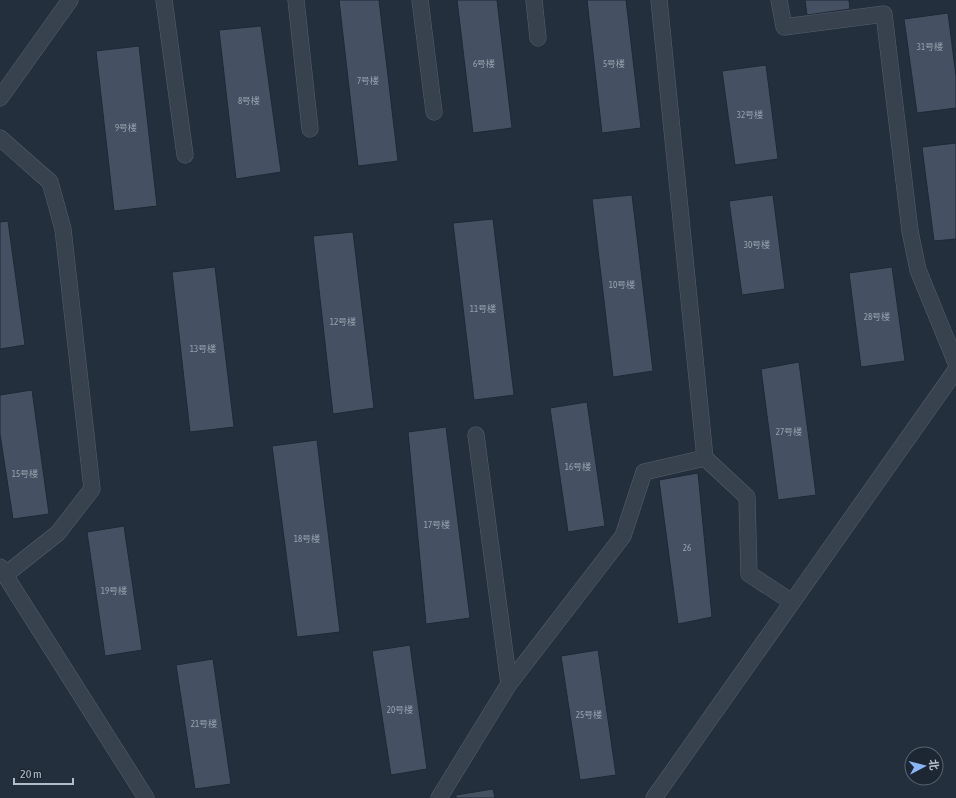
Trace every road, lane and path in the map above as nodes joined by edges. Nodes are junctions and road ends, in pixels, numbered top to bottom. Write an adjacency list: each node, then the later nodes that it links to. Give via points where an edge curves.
1 (70, 0): 9 (street)
2 (164, 0): 13 (street)
3 (296, 0): 11 (street)
4 (420, 0): 10 (street)
5 (534, 0): 8 (street)
6 (659, 0): 17 (street)
7 (780, 0): 14 (street, via 784,27 884,14 910,231 918,270)
8 (538, 38)
9 (0, 98)
10 (434, 112)
11 (310, 129)
12 (0, 138): 18 (street, via 50,182 63,228 92,489 58,534)
13 (185, 155)
14 (956, 363)
15 (956, 370): 19 (street)
16 (476, 435): 20 (street)
17 (705, 458): 19 (street, via 747,497 749,574); 20 (street, via 644,472 623,536)
18 (2, 571): 21 (street)
19 (792, 602): 23 (street)
20 (509, 684): 22 (street)
21 (146, 798)
22 (439, 798)
23 (654, 798)

